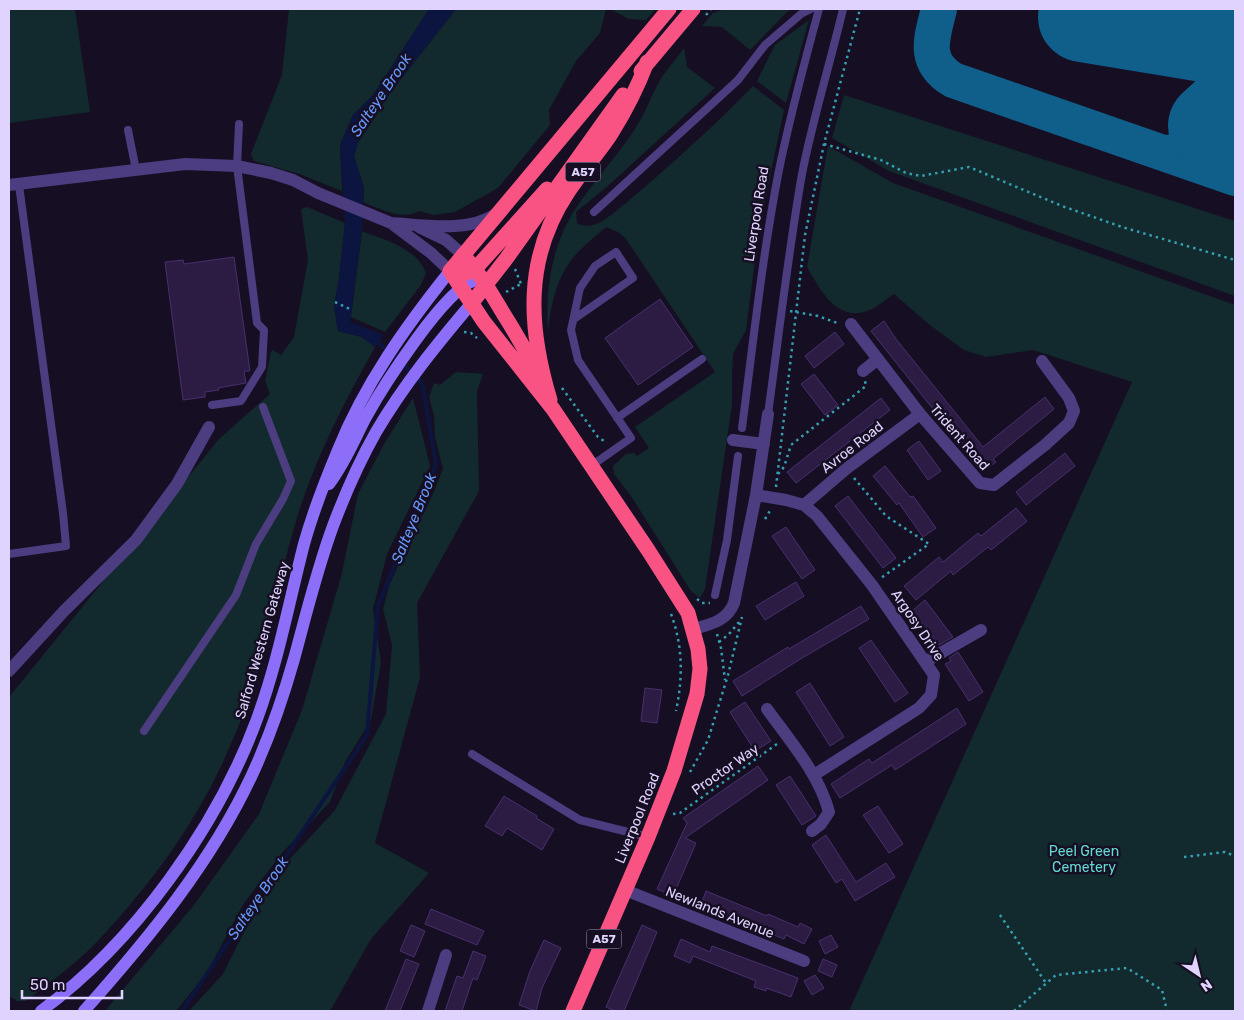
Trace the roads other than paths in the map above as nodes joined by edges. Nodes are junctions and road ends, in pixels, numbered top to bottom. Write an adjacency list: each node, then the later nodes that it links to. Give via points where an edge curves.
1 (669, 9): 13 (highway, A57)
2 (811, 9): 14 (lane, via 765,45 738,80)
3 (819, 9): 37 (lane, Liverpool Road, via 776,183)
4 (843, 9): 33 (lane, via 809,144 790,247)
5 (699, 12): 6 (highway, A57)
6 (647, 62): 10 (highway, A57); 32 (highway, A57, via 636,92 553,217 538,257 533,317 537,349)
7 (240, 124): 9 (lane)
8 (128, 130): 11 (lane)
9 (237, 166): 11 (street, via 185,164); 15 (street, via 293,180); 30 (lane, via 257,323 264,330 263,363 241,401)
10 (573, 166): 18 (highway, A57, via 540,195); 20 (highway, A57)
11 (136, 170): 12 (street)
12 (14, 185): 44 (lane, via 66,546)
13 (506, 206): 16 (street, via 477,223 453,226); 17 (highway, A57)
14 (594, 212)
15 (391, 223): 16 (street); 19 (street)
16 (415, 224): 17 (street, via 446,240)
17 (463, 255): 18 (highway, Liverpool Road / A57); 19 (highway, A57)
18 (476, 268): 19 (highway, via 464,274); 20 (highway, Liverpool Road / A57)
19 (450, 271): 21 (highway, Liverpool Road / A57); 28 (street, Salford Western Gateway, via 400,338)
20 (487, 285): 21 (street, via 477,280); 22 (highway, A57); 32 (highway, Liverpool Road / A57, via 528,354)
21 (461, 287): 22 (highway, Liverpool Road / A57); 28 (street, via 410,349)
22 (471, 304): 32 (highway, Liverpool Road / A57); 60 (street, via 404,388 363,456 333,526 274,719 229,821 193,878)
23 (574, 319): 23 (lane, via 580,288 595,266 616,252 633,278); 35 (lane, via 571,330 578,360)
24 (851, 324): 26 (street, Trident Road)
25 (702, 359): 35 (lane)
26 (878, 359): 29 (street); 34 (street, Trident Road)
27 (1042, 361): 34 (street, Trident Road, via 1069,398 1074,411 1069,423 994,485 980,483)
28 (387, 369): 59 (street, Salford Western Gateway, via 358,408 338,448 305,542 257,719 242,756 202,832 116,945 62,996)
29 (864, 371)
30 (212, 405)
31 (264, 407): 51 (lane, via 291,481 256,544 236,595)
32 (553, 409): 41 (highway, Liverpool Road / A57)
33 (768, 414): 39 (street)
34 (920, 414): 43 (street, Avroe Road)
35 (617, 418): 41 (lane, via 631,438)
36 (210, 427): 49 (street, via 176,484 136,540)
37 (742, 428)
38 (733, 440): 39 (street)
39 (764, 444): 42 (street)
40 (738, 456): 45 (lane)
41 (591, 466): 46 (highway, Liverpool Road / A57, via 688,614)
42 (756, 495): 43 (street, Argosy Drive); 46 (street, via 732,609 721,621)
43 (804, 505): 48 (street, Argosy Drive, via 817,516 872,585)
44 (9, 554)
45 (715, 595)
46 (694, 629): 55 (highway, Liverpool Road / A57, via 700,669 697,694 674,771)
47 (981, 630): 48 (street)
48 (925, 662): 53 (street, Argosy Drive, via 934,675 931,695 919,708)
49 (9, 670)
50 (767, 710): 53 (street)
51 (144, 731)
52 (472, 754): 55 (lane, via 580,820)
53 (814, 775): 54 (street, via 829,812)
54 (812, 831)
55 (648, 837): 56 (highway, Liverpool Road / A57)
56 (626, 890): 58 (street, Newlands Avenue); 62 (highway, Liverpool Road / A57)
57 (446, 955): 61 (street)
58 (804, 962)
59 (41, 1011)
60 (84, 1011)
61 (428, 1011)
62 (573, 1011)

